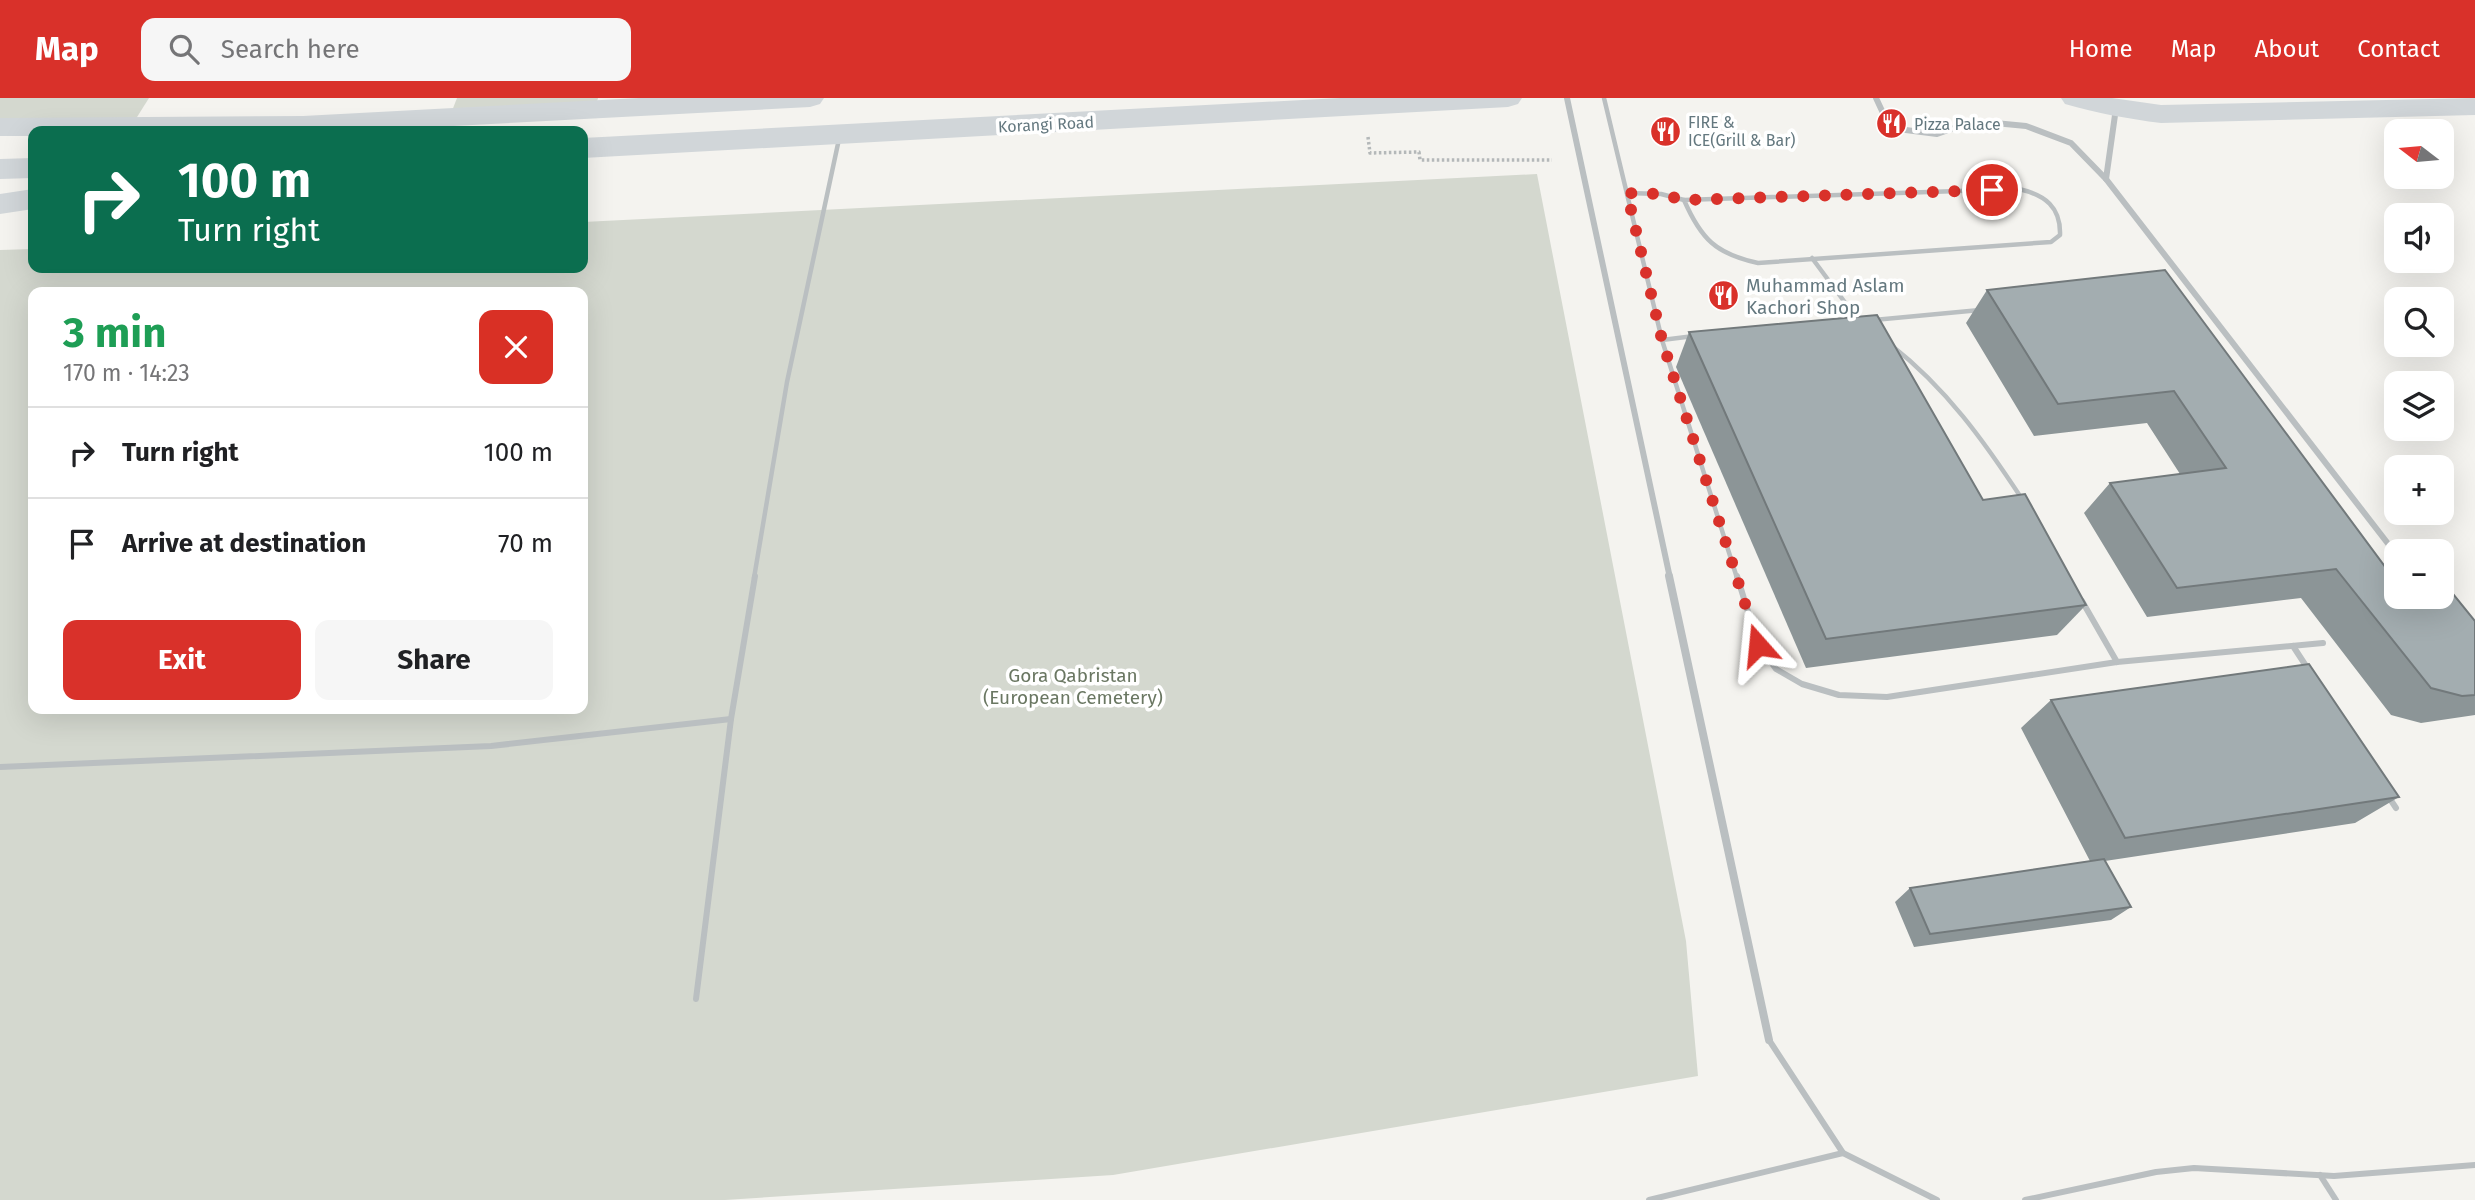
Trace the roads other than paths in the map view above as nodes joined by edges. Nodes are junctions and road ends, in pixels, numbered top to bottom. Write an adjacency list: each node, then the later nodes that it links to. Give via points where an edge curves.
1 (810, 98): 9 (main road, via 303,125)
2 (1508, 98): 12 (main road, Korangi Road)
3 (1567, 98): 40 (street)
4 (1604, 98): 17 (lane)
5 (1876, 98): 16 (street, via 1890,128 1937,134 1974,121 2026,126 2071,143)
6 (2075, 98): 8 (main road)
7 (2475, 106): 8 (main road, via 2161,114)
8 (2116, 108): 16 (street)
9 (152, 126)
10 (0, 127): 11 (main road)
11 (28, 127)
12 (840, 136): 13 (main road, Korangi Road); 35 (lane, via 788,382)
13 (588, 148)
14 (28, 168): 15 (main road)
15 (0, 169)
16 (2106, 179): 29 (street)
17 (1627, 193): 19 (lane); 27 (lane)
18 (28, 200): 20 (main road)
19 (1684, 200): 21 (lane, via 1695,227 1722,253 1758,263); 21 (lane, via 2019,189 2049,199 2062,226 2051,242)
20 (0, 204)
21 (1812, 258): 23 (lane)
22 (1986, 309): 23 (lane)
23 (1859, 321): 24 (lane)
24 (1846, 322)
25 (1701, 336): 27 (lane)
26 (1880, 337): 28 (lane, via 1949,395)
27 (1662, 340): 33 (lane, via 1758,645 1776,669 1802,684 1839,695 1887,697)
28 (2026, 505)
29 (2384, 539)
30 (2078, 595): 33 (lane)
31 (2323, 643): 32 (lane)
32 (2294, 646): 33 (lane); 34 (lane)
33 (2118, 662)
34 (2315, 681)
35 (731, 719): 36 (lane, via 491,746); 39 (lane)
36 (0, 767)
37 (2381, 785): 38 (lane)
38 (2396, 808)
39 (696, 999)
40 (1769, 1040): 41 (lane)
41 (1843, 1153): 44 (lane); 45 (lane)
42 (2475, 1165): 43 (lane)
43 (2320, 1175): 46 (lane, via 2194,1168); 47 (lane)
44 (1649, 1200)
45 (1937, 1200)
46 (2025, 1200)
47 (2336, 1200)

